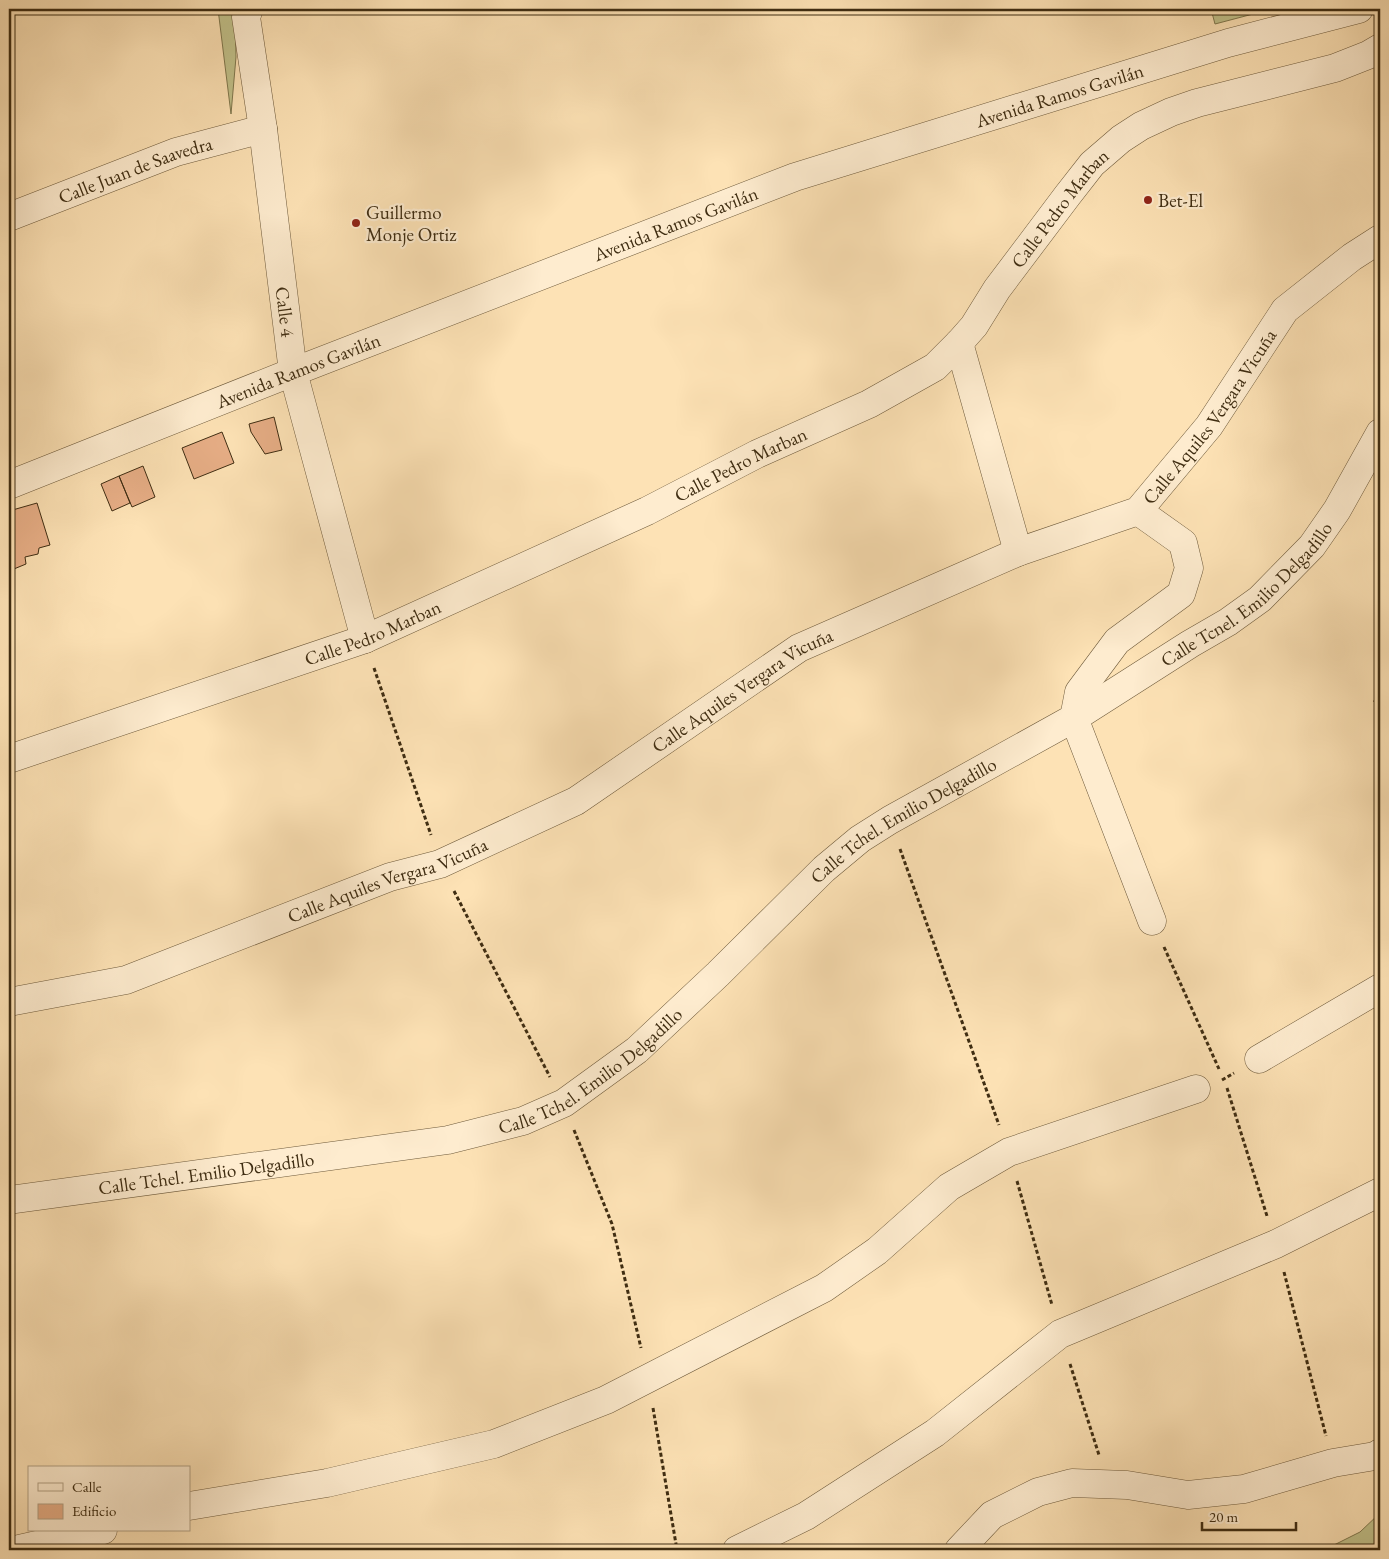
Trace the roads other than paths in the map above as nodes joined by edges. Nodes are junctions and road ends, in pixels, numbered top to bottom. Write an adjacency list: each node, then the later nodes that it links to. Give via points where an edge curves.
1 (249, 9): 4 (street, Calle 4, via 246,17)
2 (1359, 9): 8 (street, Avenida Ramos Gavilán, via 1228,43 795,177)
3 (1380, 48): 7 (street, Calle Pedro Marban, via 1335,68 1188,106 1141,126 1121,139 1092,164)
4 (263, 129): 5 (street, Calle Juan de Saavedra, via 176,152); 8 (street, Calle 4)
5 (9, 217)
6 (1380, 239): 11 (street, Calle Aquiles Vergara Vicuña, via 1285,310 1209,426)
7 (959, 342): 12 (street); 13 (street, Calle Pedro Marban, via 935,367 869,404 757,454 647,511)
8 (292, 372): 10 (street, Avenida Ramos Gavilán); 13 (street, Calle 4)
9 (1380, 433): 14 (street, Calle Tcnel. Emilio Delgadillo, via 1337,510 1312,546 1260,599)
10 (9, 485)
11 (1138, 511): 12 (street, Calle Aquiles Vergara Vicuña); 14 (street, via 1183,543 1189,568 1181,594 1117,641 1079,692)
12 (1018, 552): 18 (street, Calle Aquiles Vergara Vicuña, via 799,648 576,801 440,864 390,877 126,980)
13 (365, 639): 15 (street, Calle Pedro Marban)
14 (1074, 718): 16 (street); 22 (street, Calle Tchel. Emilio Delgadillo, via 860,838 637,1050 564,1103 523,1121 448,1140)
15 (9, 759)
16 (1152, 921)
17 (1380, 988): 19 (street)
18 (9, 1002)
19 (1259, 1059)
20 (1196, 1089): 24 (street, via 1009,1152 949,1186 877,1251 824,1288 606,1400 494,1444 327,1483)
21 (1380, 1192): 27 (street, via 1276,1244 1060,1334 935,1432 806,1516)
22 (9, 1200)
23 (1380, 1454): 28 (street, via 1333,1463 1244,1489 1188,1495 1127,1485 1072,1483 1038,1492 992,1515)
24 (190, 1506)
25 (94, 1532): 26 (street)
26 (14, 1550)
27 (737, 1550)
28 (959, 1550)

